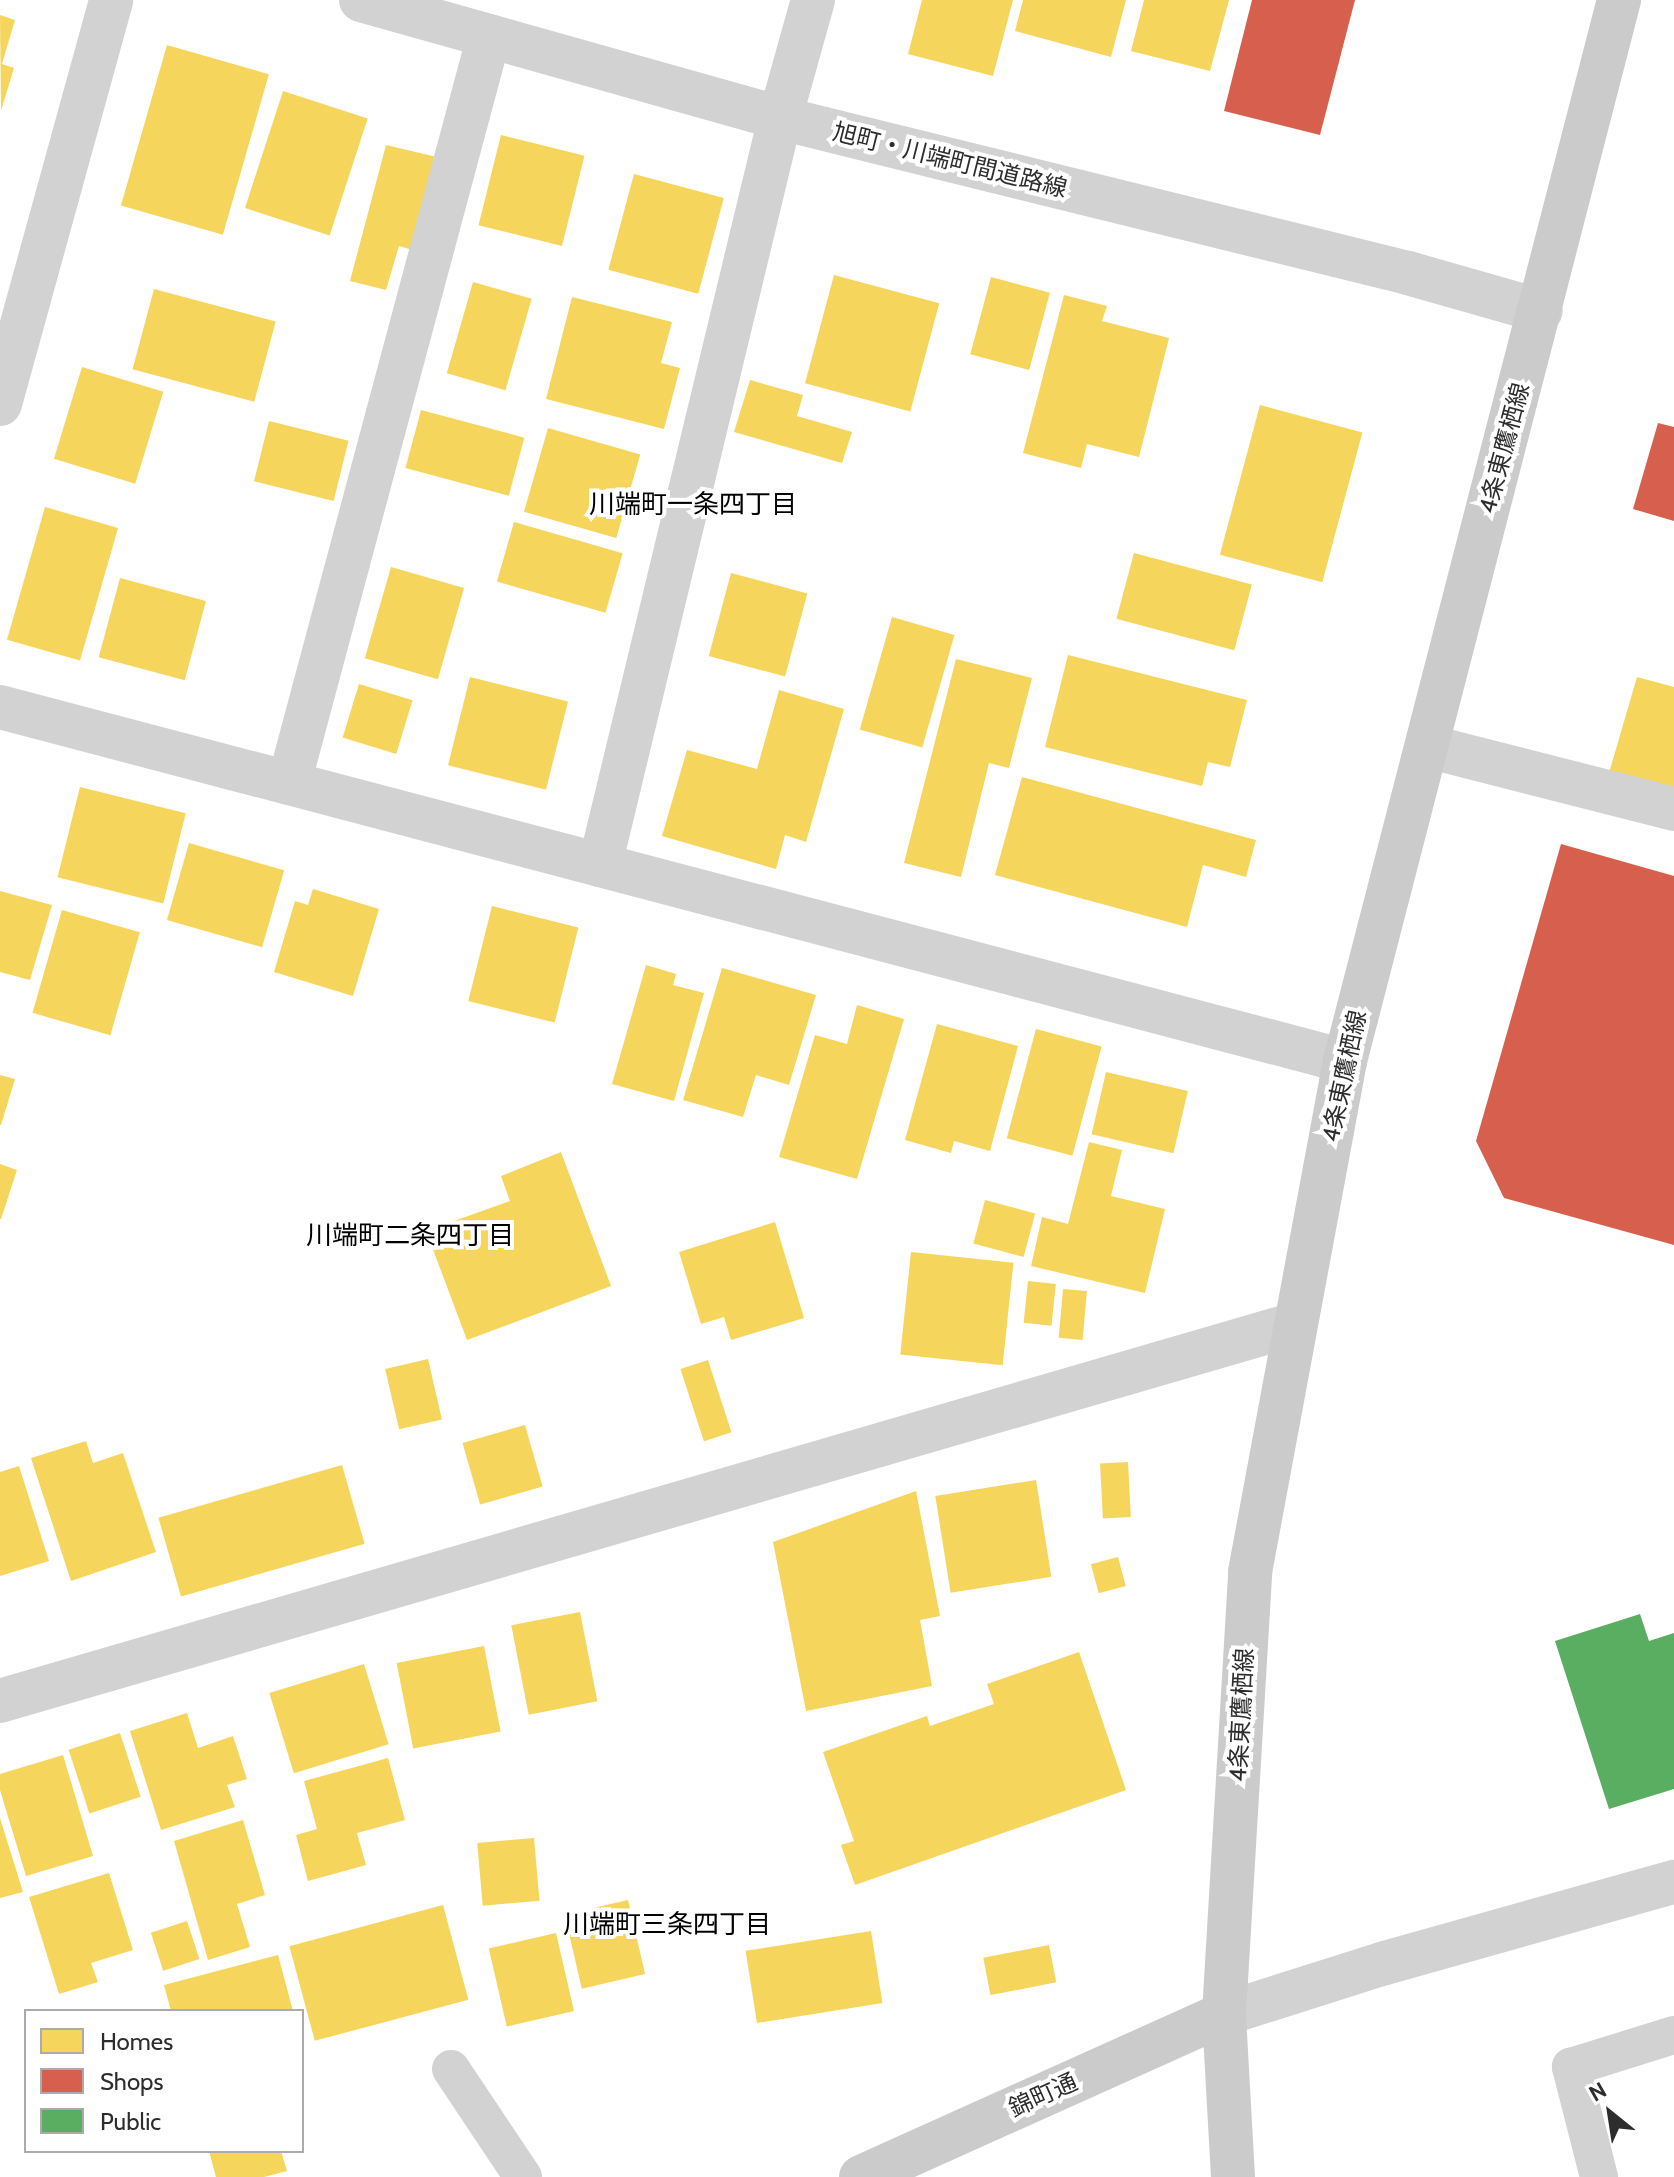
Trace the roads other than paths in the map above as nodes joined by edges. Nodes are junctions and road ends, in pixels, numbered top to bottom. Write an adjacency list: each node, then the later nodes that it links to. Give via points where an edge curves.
1 (111, 0): 8 (street)
2 (361, 0): 5 (street, 旭町・川端町間道路線)
3 (813, 0): 6 (street)
4 (1619, 0): 7 (street, 4条東鷹栖線)
5 (489, 36): 6 (street, 旭町・川端町間道路線); 11 (street)
6 (780, 118): 7 (street, 旭町・川端町間道路線, via 1408,273); 13 (street)
7 (1541, 311): 10 (street, 4条東鷹栖線)
8 (0, 404)
9 (0, 707): 11 (street)
10 (1427, 746): 12 (street); 14 (street, 4条東鷹栖線)
11 (289, 783): 13 (street)
12 (1674, 809)
13 (600, 865): 14 (street)
14 (1345, 1061): 15 (street, 4条東鷹栖線)
15 (1295, 1324): 16 (street); 18 (street, 4条東鷹栖線, via 1250,1572)
16 (0, 1701)
17 (1674, 1882): 18 (street)
18 (1224, 2014): 22 (street, 錦町通); 23 (street, 4条東鷹栖線)
19 (1674, 2035): 24 (lane, via 1571,2067)
20 (451, 2069): 21 (lane)
21 (523, 2177)
22 (861, 2177)
23 (1233, 2177)
24 (1599, 2177)

